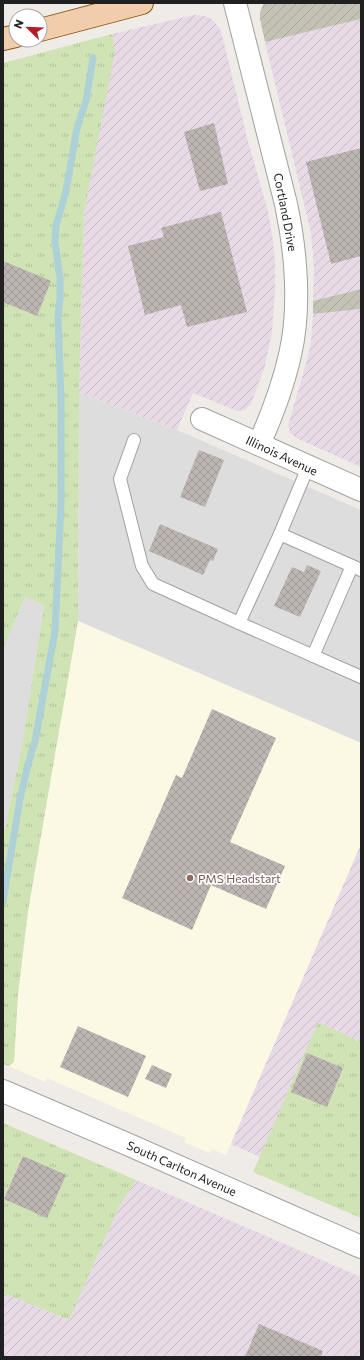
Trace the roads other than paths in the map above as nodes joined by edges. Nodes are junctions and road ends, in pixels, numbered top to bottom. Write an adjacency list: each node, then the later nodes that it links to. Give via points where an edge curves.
1 (142, 3): 3 (main road)
2 (235, 3): 6 (street, Cortland Drive, via 292,229 296,261 296,309 291,353 272,415)
3 (48, 28)
4 (202, 419): 6 (street, Illinois Avenue)
5 (134, 440): 11 (lane, via 120,479 142,566 153,584)
6 (259, 444): 7 (street, Illinois Avenue)
7 (308, 467): 8 (street, Illinois Avenue); 9 (lane)
8 (361, 490)
9 (280, 534): 10 (lane); 11 (lane)
10 (357, 568): 12 (lane)
11 (239, 623): 12 (lane)
12 (313, 656): 13 (lane)
13 (361, 677)
14 (3, 1091): 15 (street, South Carlton Avenue)
15 (361, 1247)

